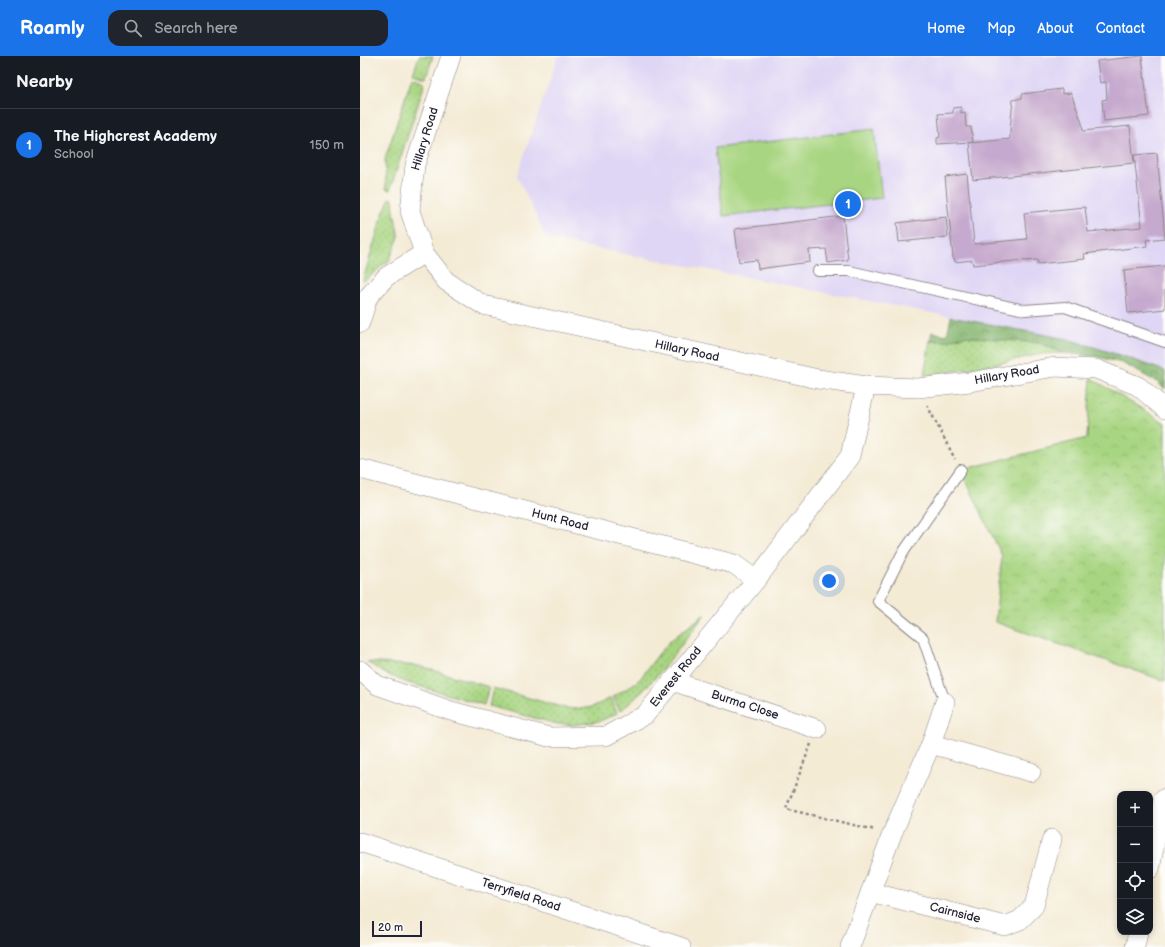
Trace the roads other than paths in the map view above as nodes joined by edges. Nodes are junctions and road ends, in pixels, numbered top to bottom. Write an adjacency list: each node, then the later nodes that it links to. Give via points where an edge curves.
1 (451, 56): 2 (street, Hillary Road, via 415,165 410,211)
2 (424, 253): 4 (street, via 386,277 368,297); 6 (street, Hillary Road, via 446,281 483,306 818,379)
3 (818, 271): 5 (lane, via 849,272 1025,310 1065,307)
4 (360, 323)
5 (1165, 342)
6 (866, 386): 7 (street, Hillary Road, via 918,388 970,382 1055,366 1096,369 1138,386); 10 (street, Everest Road, via 850,456)
7 (1165, 408)
8 (360, 469): 10 (street, Hunt Road, via 734,564)
9 (961, 470): 13 (lane, via 902,554 878,601 923,638)
10 (756, 580): 12 (street, Everest Road)
11 (360, 670): 12 (street, Everest Road, via 377,685 451,711 549,737 606,736 645,715)
12 (672, 681): 14 (street, Burma Close)
13 (945, 702): 15 (street)
14 (817, 728)
15 (931, 744): 16 (street); 21 (street)
16 (1031, 772)
17 (1165, 798): 20 (street)
18 (1052, 838): 21 (street, Cairnside, via 1034,906 1020,920 1005,926)
19 (360, 842): 23 (street, Terryfield Road)
20 (1151, 863)
21 (870, 892): 24 (street)
22 (1137, 935): 25 (street)
23 (682, 947)
24 (850, 947)
25 (1135, 947)

